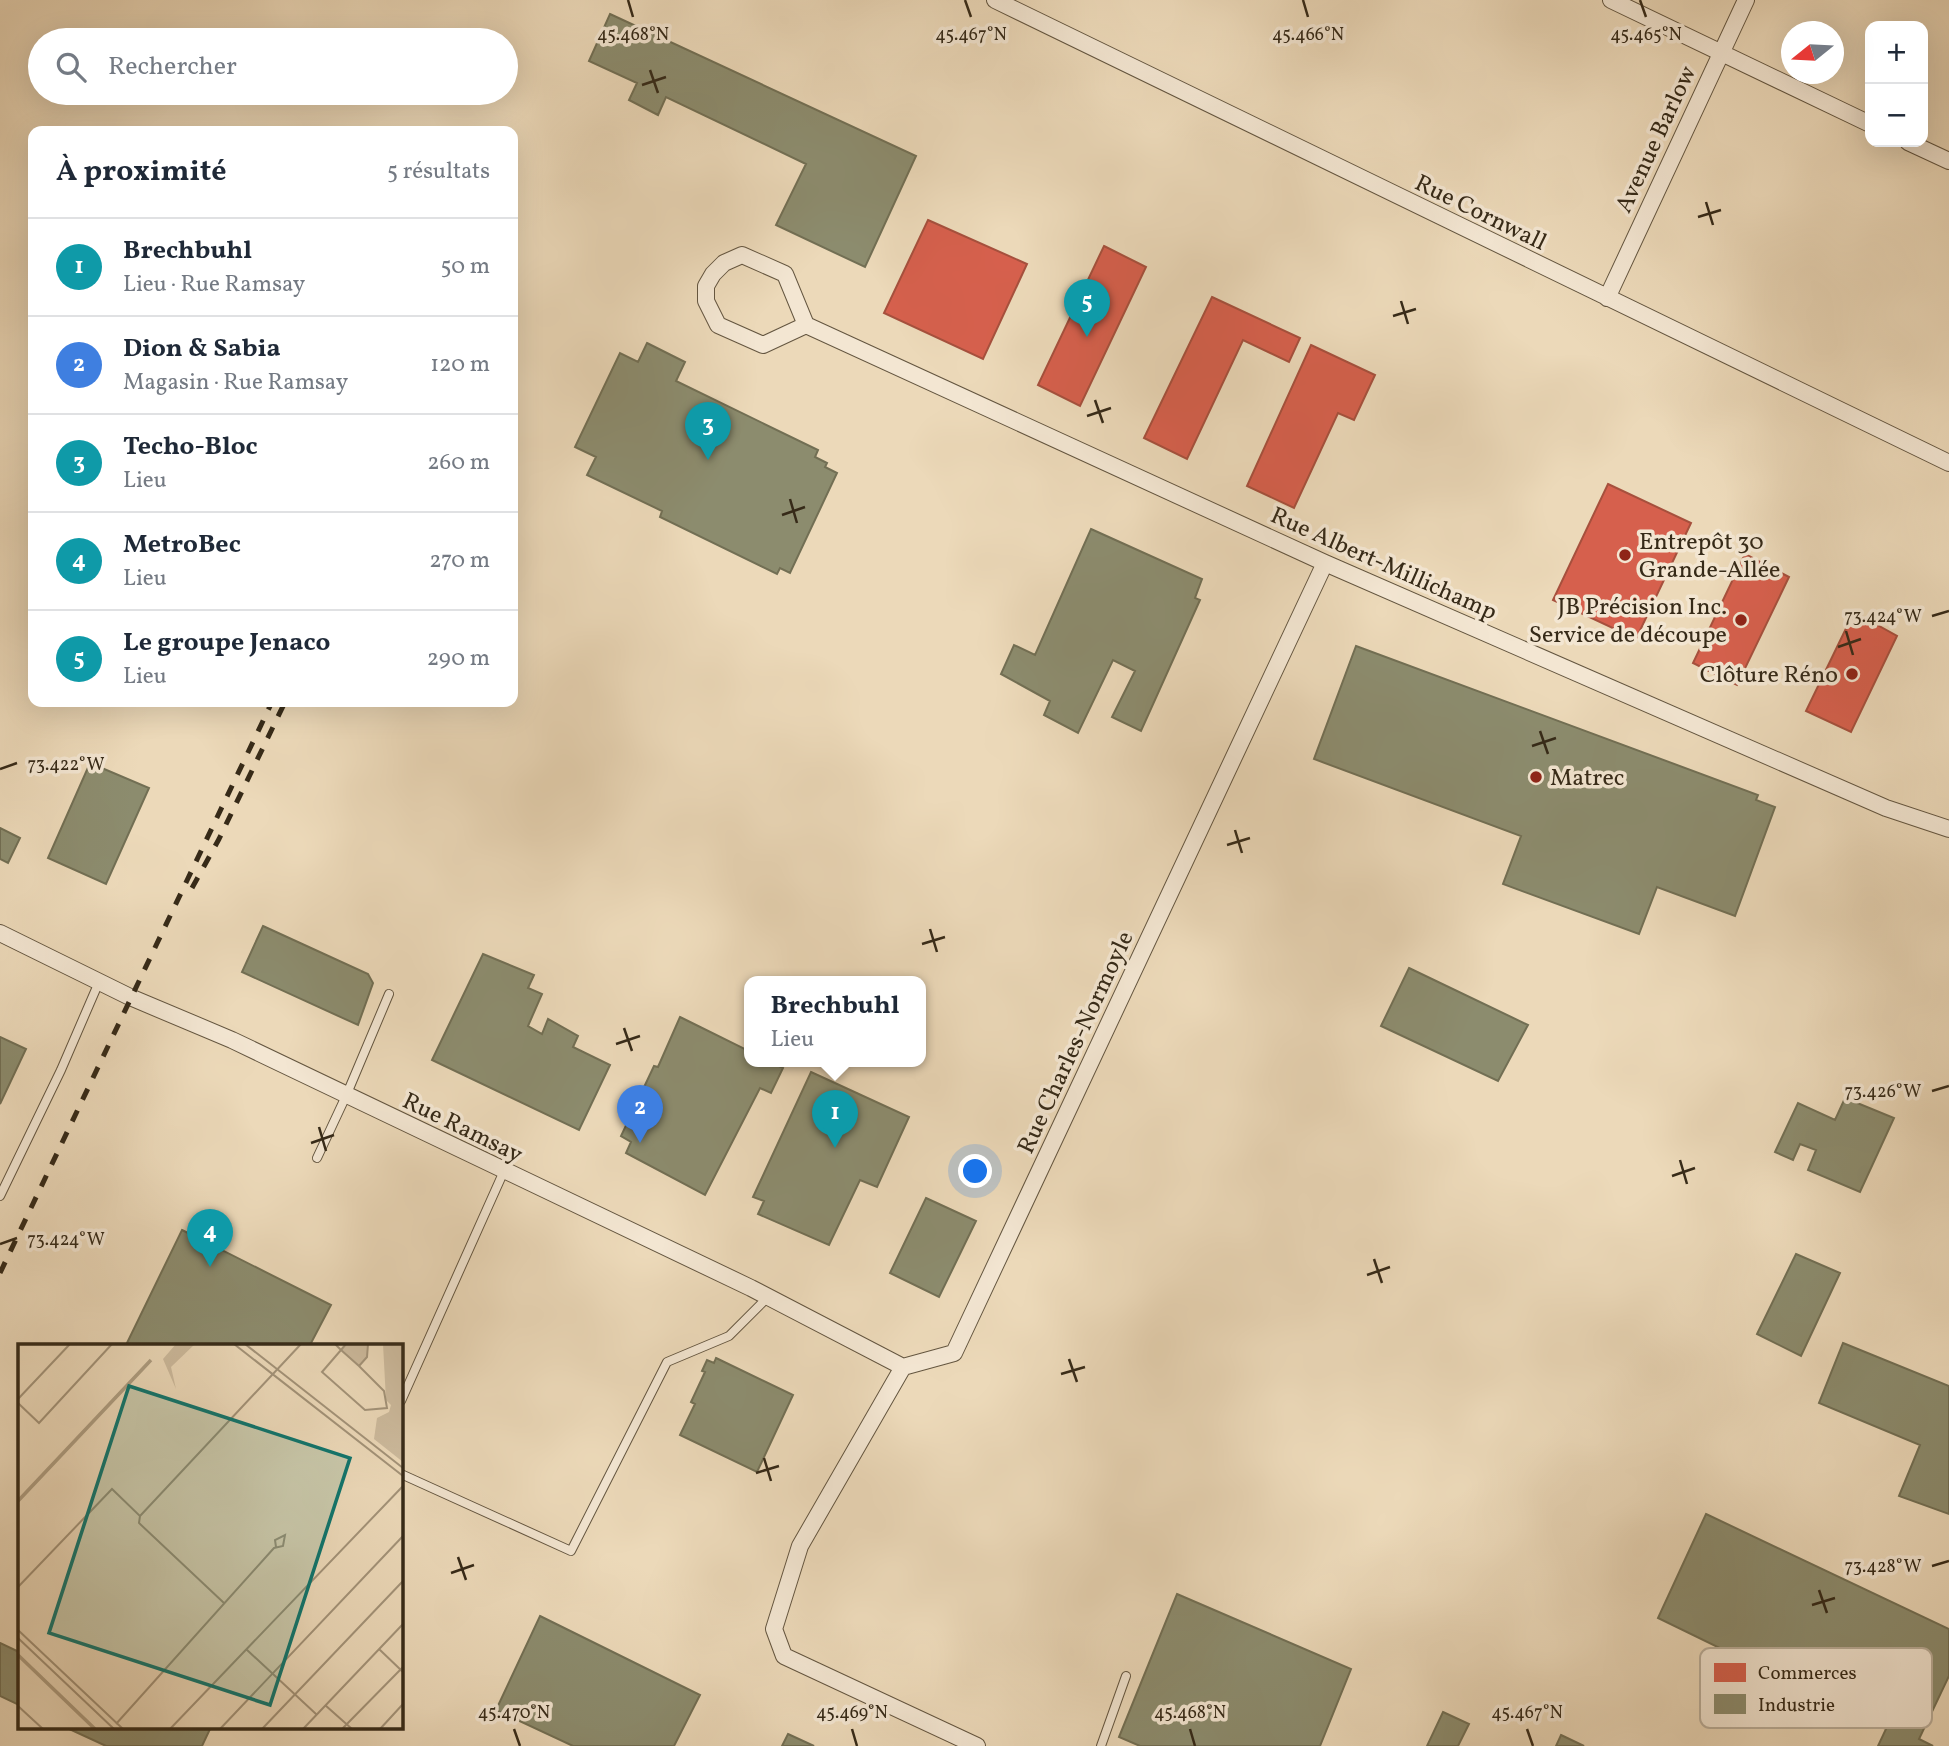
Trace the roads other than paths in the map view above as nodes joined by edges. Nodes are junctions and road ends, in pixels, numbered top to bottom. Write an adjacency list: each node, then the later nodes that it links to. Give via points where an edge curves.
1 (995, 0): 8 (street, Rue Cornwall)
2 (1611, 0): 4 (street)
3 (1746, 0): 4 (street, Avenue Barlow)
4 (1721, 52): 5 (street); 8 (street, Avenue Barlow)
5 (1865, 122)
6 (1919, 147): 7 (street)
7 (1949, 161)
8 (1607, 298): 10 (street, Rue Cornwall)
9 (806, 325): 9 (street, via 785,274 742,255 723,263 706,286 706,301 718,324 763,345); 11 (street, Rue Albert-Millichamp)
10 (1949, 463)
11 (1325, 563): 12 (street, Rue Albert-Millichamp, via 1886,808); 21 (street, Rue Charles-Normoyle, via 954,1353)
12 (1949, 829)
13 (0, 933): 14 (street, Rue Ramsay)
14 (99, 982): 16 (street, Rue Ramsay); 19 (lane)
15 (389, 994): 16 (lane)
16 (346, 1096): 17 (lane); 18 (street, Rue Ramsay)
17 (317, 1158)
18 (504, 1171): 20 (street, Rue Ramsay); 22 (lane)
19 (0, 1196)
20 (768, 1297): 21 (street, Rue Ramsay); 23 (lane, via 729,1336 667,1362 571,1550)
21 (902, 1367): 25 (street, via 800,1546 774,1629 784,1656)
22 (402, 1399)
23 (402, 1474)
24 (1126, 1676): 26 (lane)
25 (977, 1746)
26 (1101, 1746)

